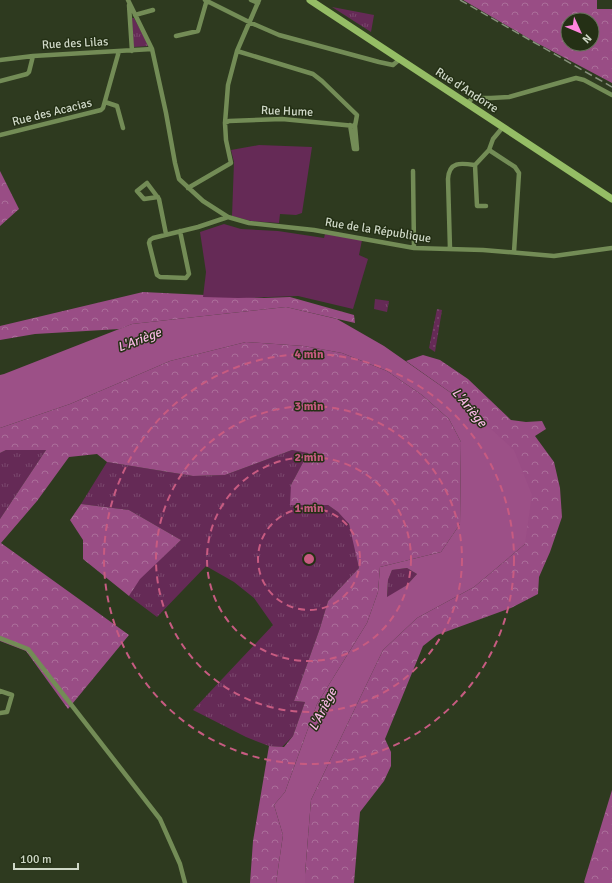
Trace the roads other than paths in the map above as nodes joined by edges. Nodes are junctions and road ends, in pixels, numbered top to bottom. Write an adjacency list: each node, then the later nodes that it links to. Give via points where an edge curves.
1 (252, 0): 5 (street)
2 (310, 0): 15 (main road, Rue d'Andorre)
3 (128, 1): 7 (street, Rue de la République); 12 (street)
4 (206, 1): 8 (street); 9 (street, via 198,31)
5 (258, 2): 8 (street)
6 (153, 10): 7 (street)
7 (135, 15): 10 (street, Rue de la République)
8 (249, 22): 13 (street); 15 (street, via 279,35 376,62 393,65)
9 (176, 36)
10 (152, 49): 12 (street, Rue des Lilas); 30 (street, Rue de la République, via 174,163 179,179)
11 (119, 51): 12 (street, Rue des Lilas); 14 (street, Rue des Lilas); 19 (street, Rue des Acacias)
12 (132, 51)
13 (237, 51): 21 (street, via 228,85); 23 (street, via 313,74 357,115)
14 (33, 56): 16 (street, Rue des Lilas); 17 (street, via 28,74)
15 (400, 59): 20 (main road, Rue d'Andorre)
16 (0, 60)
17 (0, 81)
18 (612, 95): 20 (street, via 579,78 509,97 473,98)
19 (105, 102): 25 (street, Rue des Acacias, via 117,106); 26 (street, Rue des Acacias, via 101,110)
20 (467, 103): 24 (main road, Rue d'Andorre)
21 (225, 123): 22 (street, Rue Hume, via 229,120 282,119); 30 (street, via 231,163)
22 (350, 125): 23 (street, Rue Hume); 23 (street, via 354,149 357,149)
23 (356, 126)
24 (503, 126): 27 (street, via 493,139); 32 (main road, Rue d'Andorre)
25 (123, 128)
26 (0, 135)
27 (489, 150): 28 (street); 42 (street, via 515,167 519,173)
28 (475, 165): 33 (street, via 477,206); 41 (street, via 465,163 454,165 450,169)
29 (413, 171): 39 (street)
30 (188, 188): 34 (street, Rue de la République)
31 (158, 197): 38 (street)
32 (612, 199)
33 (486, 206)
34 (216, 210): 35 (street, Rue de la République); 36 (street)
35 (228, 217): 36 (street); 39 (street, Rue de la République, via 249,223 314,230)
36 (212, 222): 37 (street)
37 (180, 231): 38 (street); 38 (street, via 189,274 186,278 157,275 149,243 153,238)
38 (166, 234)
39 (414, 248): 41 (street, Rue de la République)
40 (612, 248): 42 (street, Rue de la République, via 554,256)
41 (450, 249): 42 (street, Rue de la République)
42 (514, 252)
43 (0, 638): 46 (street, via 28,649 160,819 180,864)
44 (0, 692): 45 (street, via 12,694 7,712)
45 (0, 713)
46 (185, 883)

